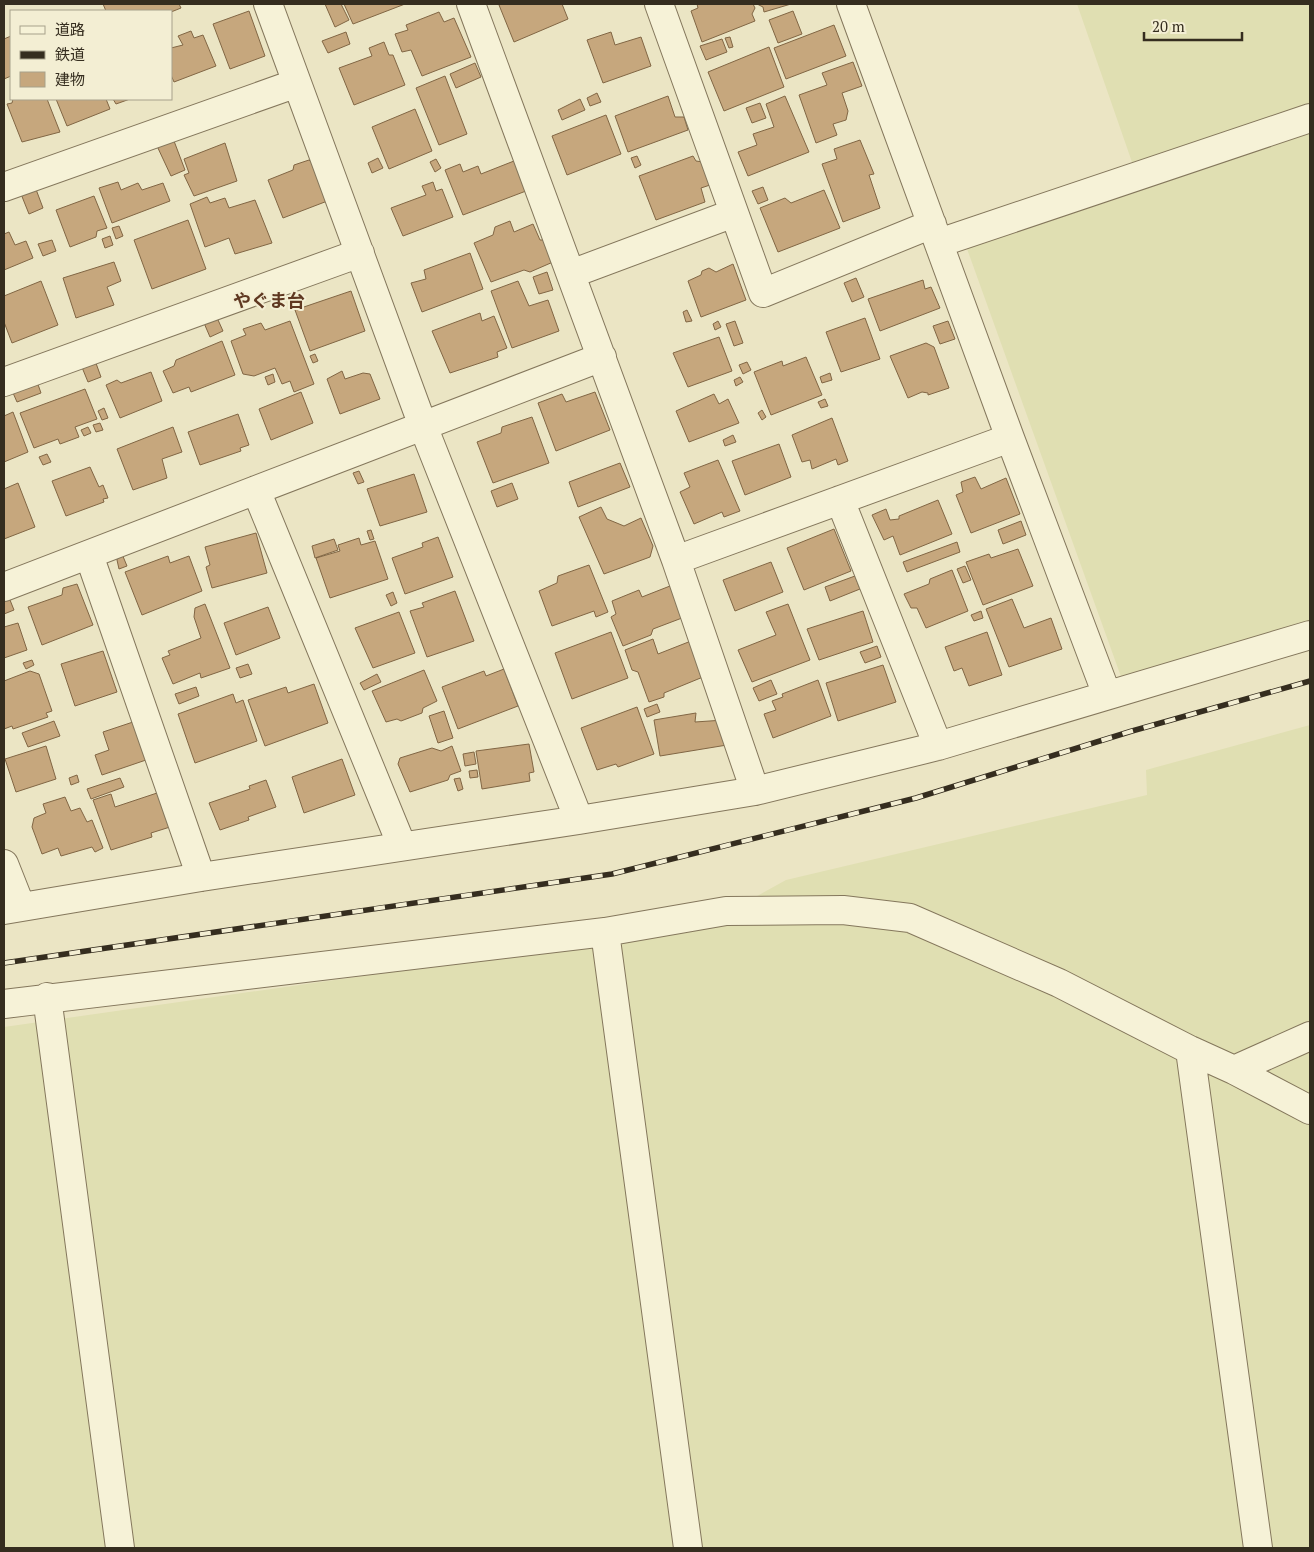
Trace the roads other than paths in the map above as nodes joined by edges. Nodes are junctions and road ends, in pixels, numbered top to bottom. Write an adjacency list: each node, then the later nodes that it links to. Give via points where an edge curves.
1 (268, 4): 5 (street)
2 (471, 4): 11 (street)
3 (659, 4): 8 (street)
4 (851, 4): 9 (street)
5 (297, 83): 7 (street); 10 (street)
6 (1310, 118): 9 (street)
7 (4, 187)
8 (734, 213): 9 (street, via 763,293); 11 (street)
9 (935, 234): 15 (street)
10 (360, 253): 13 (street); 14 (street)
11 (571, 274): 12 (street)
12 (602, 357): 14 (street); 19 (street)
13 (4, 382)
14 (423, 426): 16 (street); 25 (street)
15 (1010, 438): 17 (street); 22 (street)
16 (256, 490): 18 (street); 26 (street)
17 (840, 500): 19 (street); 23 (street)
18 (88, 555): 20 (street); 28 (street)
19 (676, 560): 24 (street)
20 (4, 587)
21 (1310, 635): 22 (street)
22 (1107, 695): 23 (street)
23 (938, 746): 24 (street)
24 (755, 791): 25 (street)
25 (579, 820): 26 (street)
26 (402, 846): 28 (street)
27 (4, 864): 29 (street)
28 (201, 877): 29 (street)
29 (12, 908)
30 (605, 932): 31 (street); 34 (street, via 726,911 843,910 910,918 1059,983); 38 (street)
31 (47, 998): 32 (street); 37 (street)
32 (4, 1004)
33 (1310, 1036): 35 (street)
34 (1190, 1050): 35 (street); 39 (street)
35 (1234, 1070): 36 (street)
36 (1310, 1110)
37 (120, 1548)
38 (688, 1548)
39 (1258, 1548)

